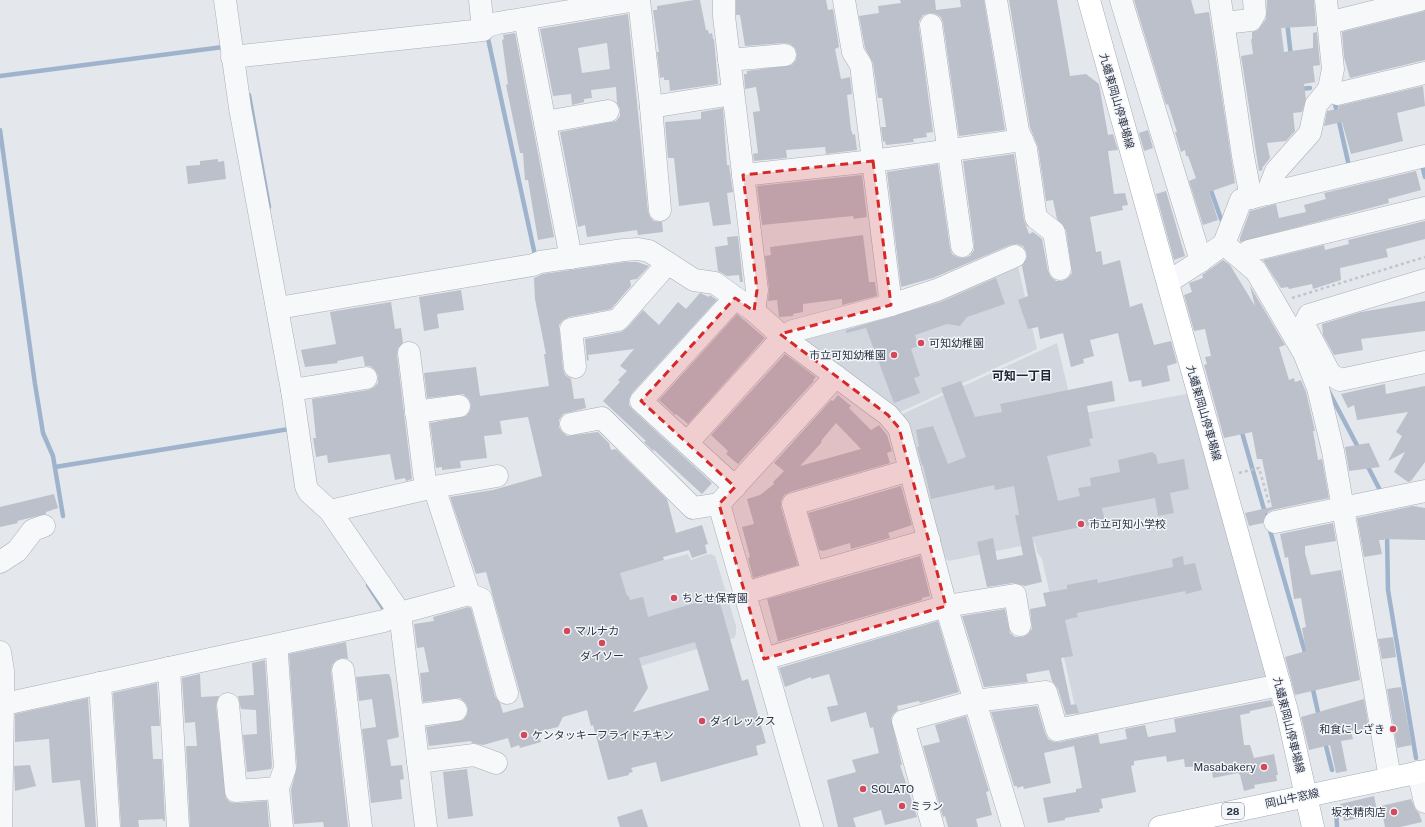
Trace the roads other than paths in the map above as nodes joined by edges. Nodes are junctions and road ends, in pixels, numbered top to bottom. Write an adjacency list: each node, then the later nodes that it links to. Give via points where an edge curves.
1 (225, 0): 21 (street)
2 (480, 0): 19 (street)
3 (638, 0): 13 (street); 26 (street)
4 (724, 0): 22 (street)
5 (844, 0): 32 (street, via 854,52 861,66)
6 (996, 0): 29 (street, via 1018,131)
7 (1089, 0): 46 (main road, 九蟠東岡山停車場線)
8 (1121, 0): 43 (street)
9 (1220, 0): 16 (street)
10 (1254, 0): 16 (street, via 1256,13 1251,20)
11 (1326, 0): 17 (street)
12 (1420, 0): 17 (street)
13 (595, 3): 14 (street)
14 (548, 7): 15 (street)
15 (525, 19): 19 (street); 28 (street)
16 (1224, 23): 34 (street, via 1243,156)
17 (1328, 23): 24 (street, via 1333,70)
18 (931, 25): 30 (street)
19 (485, 27): 21 (street, via 483,30)
20 (785, 55): 22 (street)
21 (239, 57): 49 (street, via 240,108)
22 (729, 60): 25 (street)
23 (1425, 73): 24 (street, via 1337,94)
24 (1329, 89): 34 (street, via 1316,105 1310,134 1276,171)
25 (733, 94): 26 (street); 33 (street)
26 (650, 107): 36 (street)
27 (608, 111): 28 (street)
28 (545, 122): 39 (street)
29 (1022, 140): 30 (street); 44 (street, via 1026,149 1036,218 1054,232)
30 (948, 150): 32 (street); 38 (street)
31 (1425, 156): 34 (street)
32 (873, 161): 33 (street); 48 (street)
33 (743, 175): 50 (street, via 757,290)
34 (1259, 196): 37 (street, via 1241,200)
35 (1425, 208): 41 (street, via 1249,252)
36 (660, 210)
37 (1224, 244): 41 (street); 43 (street)
38 (962, 246)
39 (570, 252): 42 (street, via 638,249); 49 (street)
40 (1015, 256): 48 (street, via 937,290)
41 (1243, 258): 68 (street, via 1256,271 1282,313 1304,353 1318,388)
42 (668, 263): 47 (street, via 694,280 715,283); 54 (street, via 618,320 571,329)
43 (1196, 264): 46 (street)
44 (1060, 269)
45 (1425, 280): 53 (street, via 1309,315 1304,326 1330,374 1340,380)
46 (1168, 282): 86 (main road, 九蟠東岡山停車場線)
47 (735, 298): 50 (street); 61 (street, via 641,401)
48 (891, 305): 51 (street, via 793,331)
49 (284, 306): 57 (street)
50 (754, 311): 51 (street)
51 (783, 337): 55 (street); 61 (street)
52 (409, 353): 59 (street)
53 (1425, 362)
54 (575, 367)
55 (836, 376): 62 (street, via 894,421 902,436); 64 (street)
56 (366, 378): 57 (street)
57 (298, 389): 69 (street, via 306,486 309,492)
58 (459, 406): 59 (street)
59 (416, 412): 65 (street)
60 (571, 424): 67 (street, via 602,418 693,508)
61 (687, 443): 64 (street)
62 (910, 470): 72 (street); 74 (street, via 793,504)
63 (498, 476): 65 (street)
64 (735, 487): 67 (street)
65 (430, 488): 69 (street); 76 (street)
66 (1425, 491): 68 (street)
67 (720, 504): 75 (street)
68 (1343, 508): 70 (street); 96 (street)
69 (330, 510): 78 (street)
70 (1275, 522)
71 (44, 526): 73 (street, via 33,530 17,551)
72 (929, 540): 74 (street); 77 (street)
73 (0, 562)
74 (813, 573): 75 (street)
75 (745, 593): 82 (street)
76 (469, 594): 78 (street); 87 (street, via 481,599)
77 (946, 606): 79 (street, via 1015,595); 82 (street); 88 (street)
78 (392, 617): 83 (street); 92 (street)
79 (1020, 625)
80 (0, 652): 90 (street, via 3,671)
81 (277, 655): 97 (street, via 285,768)
82 (764, 659): 107 (street)
83 (169, 668): 85 (street); 103 (street)
84 (343, 670): 105 (street)
85 (100, 683): 90 (street); 102 (street)
86 (1280, 685): 88 (street, via 1057,730 1046,692); 98 (main road, 九蟠東岡山停車場線)
87 (507, 693)
88 (975, 701): 108 (street, via 903,721); 109 (street)
89 (228, 704): 97 (street, via 236,791)
90 (1, 705): 101 (street)
91 (456, 710): 92 (street)
92 (413, 716): 93 (street)
93 (418, 762): 94 (street, via 474,755); 106 (street)
94 (496, 763)
95 (1422, 771): 96 (main road, 岡山牛窓線 / 28); 99 (street)
96 (1390, 778): 98 (main road, 岡山牛窓線 / 28)
97 (278, 788): 104 (street)
98 (1307, 795): 100 (main road, 岡山牛窓線 / 28); 111 (main road, 九蟠東岡山停車場線)
99 (1425, 802)
100 (1196, 823): 110 (main road, 岡山牛窓線 / 28)
101 (2, 827)
102 (109, 827)
103 (178, 827)
104 (282, 827)
105 (361, 827)
106 (426, 827)
107 (812, 827)
108 (933, 827)
109 (1013, 827)
110 (1160, 827)
111 (1313, 827)

